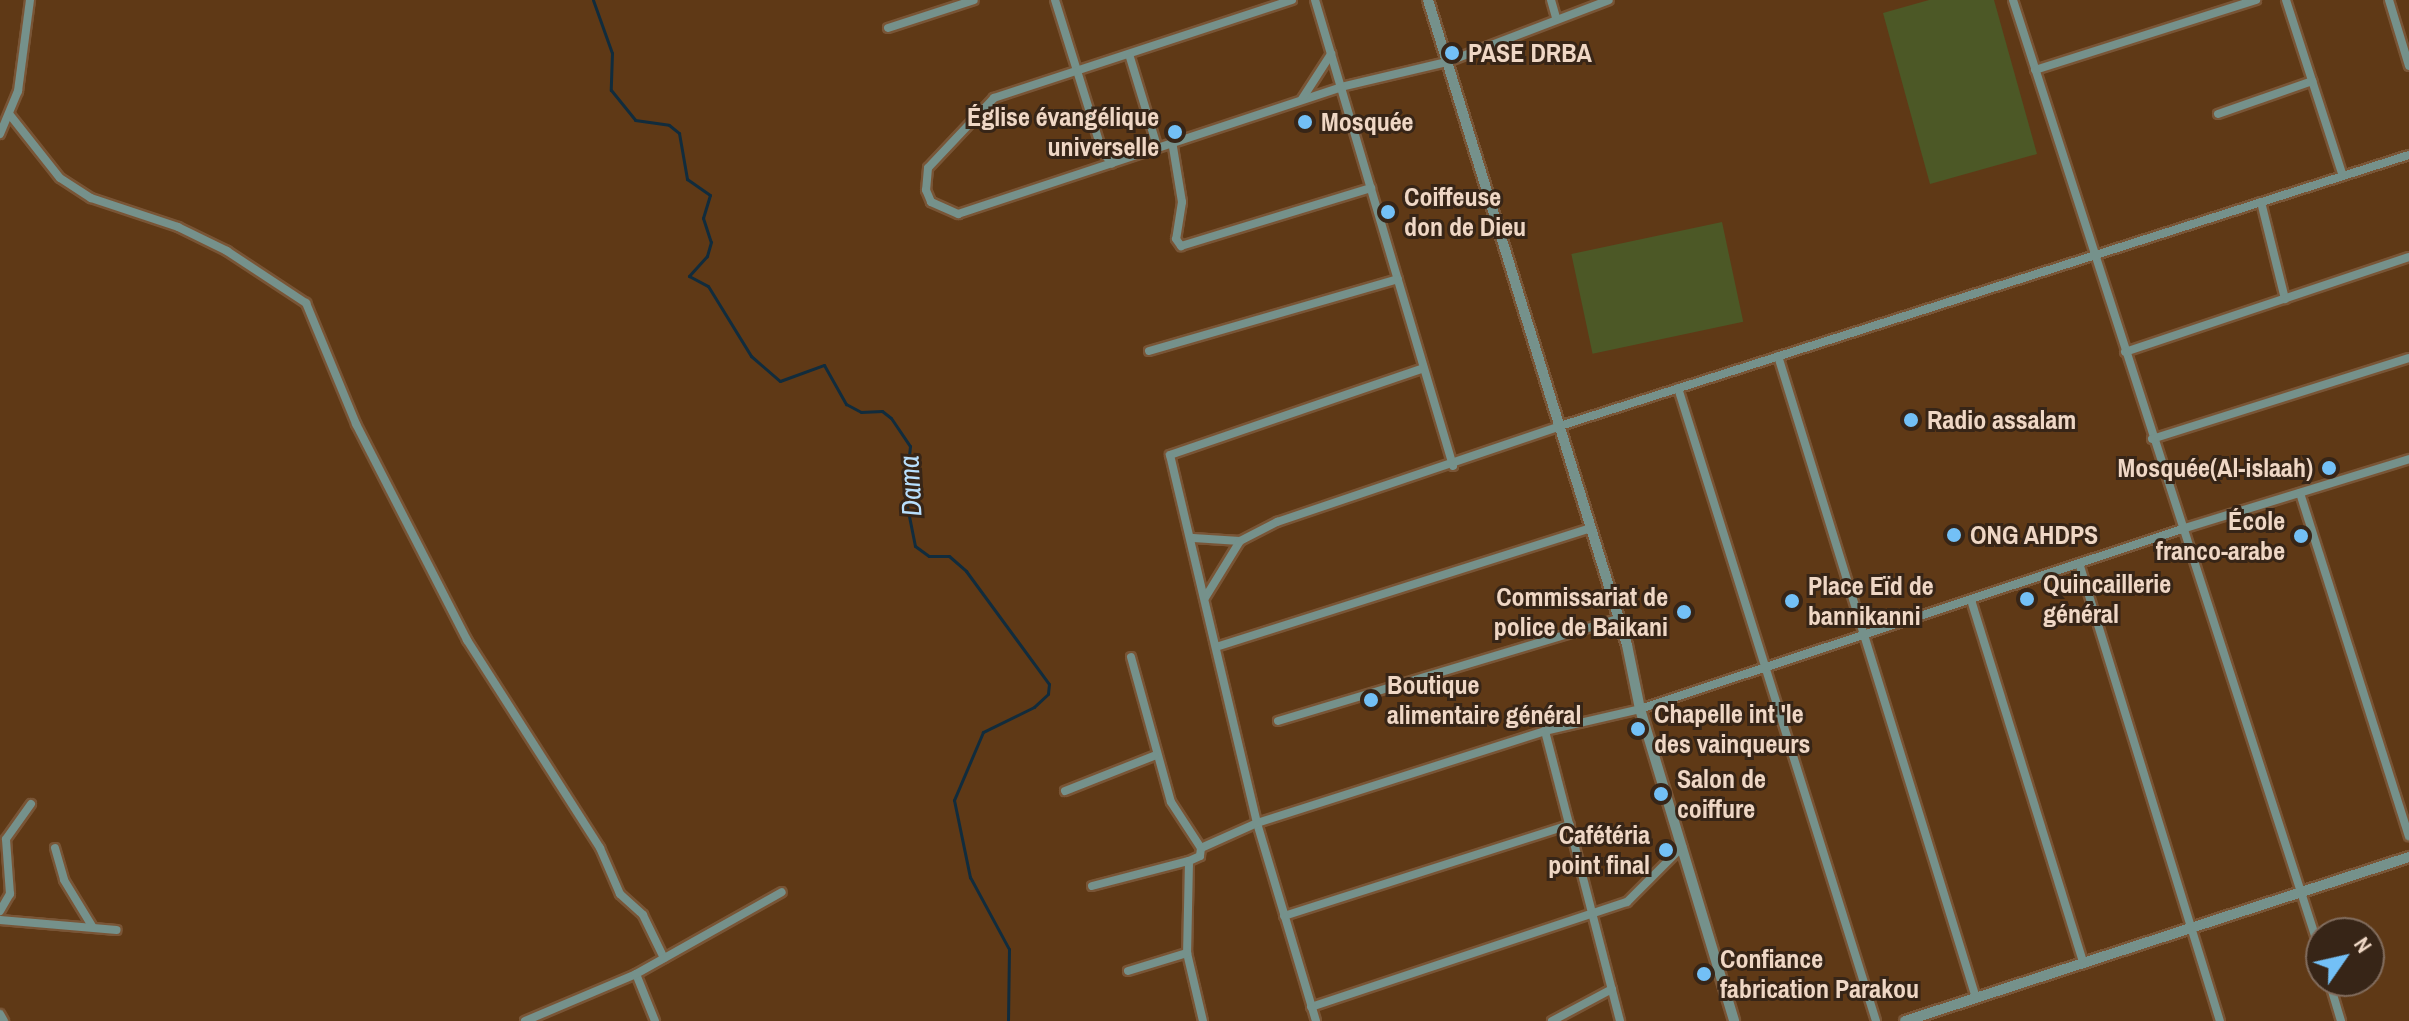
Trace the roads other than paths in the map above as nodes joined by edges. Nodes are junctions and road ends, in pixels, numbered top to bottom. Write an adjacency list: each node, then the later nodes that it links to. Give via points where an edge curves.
1 (30, 0): 25 (street)
2 (974, 0): 14 (street)
3 (1055, 0): 19 (street)
4 (1292, 0): 15 (street)
5 (1315, 0): 16 (street)
6 (1428, 0): 17 (street)
7 (1551, 0): 13 (street)
8 (1609, 0): 13 (street)
9 (2013, 0): 20 (street)
10 (2256, 0): 20 (street)
11 (2286, 0): 21 (street)
12 (2389, 0): 18 (street)
13 (1556, 17): 17 (street)
14 (888, 28)
15 (1129, 54): 19 (street); 28 (street)
16 (1331, 54): 22 (street); 23 (street)
17 (1447, 62): 22 (street); 44 (street)
18 (2409, 66)
19 (1077, 69): 30 (street, via 1102,151); 30 (street, via 985,105 928,168 926,190 942,210 958,214)
20 (2035, 70): 34 (street)
21 (2312, 81): 24 (street); 31 (street)
22 (1341, 87): 23 (street); 32 (street)
23 (1301, 100): 27 (street)
24 (2218, 114)
25 (10, 115): 26 (street); 88 (street, via 60,178 91,198 178,227 227,251 306,303 356,424 467,640 600,848 620,894 637,906)
26 (0, 134)
27 (1172, 141): 28 (street); 32 (street, via 1182,202 1176,239 1181,246)
28 (1157, 146): 30 (street)
29 (2409, 155): 31 (street)
30 (1112, 164)
31 (2343, 176): 33 (street)
32 (1371, 188): 36 (street)
33 (2261, 202): 34 (street); 37 (street)
34 (2094, 254): 39 (street); 40 (street)
35 (2409, 257): 37 (street)
36 (1398, 279): 38 (street); 42 (street)
37 (2285, 299): 39 (street)
38 (1149, 351)
39 (2125, 352): 45 (street)
40 (1778, 356): 43 (street); 57 (street)
41 (2409, 358): 45 (street)
42 (1424, 368): 47 (street); 51 (street, via 1173,451)
43 (1678, 388): 44 (street); 60 (street)
44 (1557, 427): 47 (street); 49 (street)
45 (2152, 439): 50 (street)
46 (2409, 459): 48 (street)
47 (1453, 466): 52 (street, via 1277,522)
48 (2300, 493): 50 (street); 69 (street)
49 (1591, 528): 56 (street); 58 (street)
50 (2182, 529): 53 (street); 78 (street)
51 (1193, 538): 52 (street); 54 (street)
52 (1240, 541): 54 (street)
53 (2079, 563): 55 (street); 85 (street)
54 (1205, 598): 58 (street)
55 (1971, 600): 57 (street); 89 (street)
56 (1619, 619): 61 (street); 62 (street)
57 (1863, 634): 60 (street); 94 (street)
58 (1216, 647): 67 (street)
59 (1131, 657): 64 (street)
60 (1765, 667): 61 (street); 105 (street)
61 (1640, 709): 63 (street); 71 (street)
62 (1278, 721)
63 (1545, 731): 67 (street); 68 (street)
64 (1154, 756): 65 (street); 73 (street, via 1171,802)
65 (1065, 791)
66 (31, 804): 70 (street)
67 (1257, 823): 73 (street); 81 (street)
68 (1570, 825): 80 (street); 81 (street)
69 (2409, 836)
70 (2, 840): 79 (street, via 10,894)
71 (1682, 847): 80 (street, via 1627,902); 104 (street)
72 (55, 848): 84 (street, via 64,880)
73 (1201, 848): 75 (street, via 1200,856)
74 (2409, 857): 78 (street)
75 (1189, 861): 76 (street); 87 (street)
76 (1092, 886)
77 (782, 892): 88 (street)
78 (2302, 892): 82 (street); 85 (street)
79 (0, 911)
80 (1594, 913): 92 (street); 95 (street)
81 (1284, 916): 95 (street)
82 (2310, 917)
83 (0, 920): 84 (street)
84 (92, 926): 86 (street)
85 (2191, 928): 89 (street); 107 (street)
86 (117, 930)
87 (1187, 953): 90 (street); 100 (street)
88 (664, 958): 91 (street)
89 (2084, 964): 94 (street)
90 (1128, 971)
91 (636, 974): 98 (street); 99 (street)
92 (1612, 989): 102 (street); 103 (street)
93 (2334, 997): 108 (street)
94 (1976, 998): 106 (street)
95 (1311, 1007): 101 (street)
96 (0, 1014): 97 (street)
97 (4, 1021)
98 (525, 1021)
99 (655, 1021)
100 (1203, 1021)
101 (1316, 1021)
102 (1552, 1021)
103 (1620, 1021)
104 (1734, 1021)
105 (1876, 1021)
106 (1905, 1021)
107 (2220, 1021)
108 (2341, 1021)

